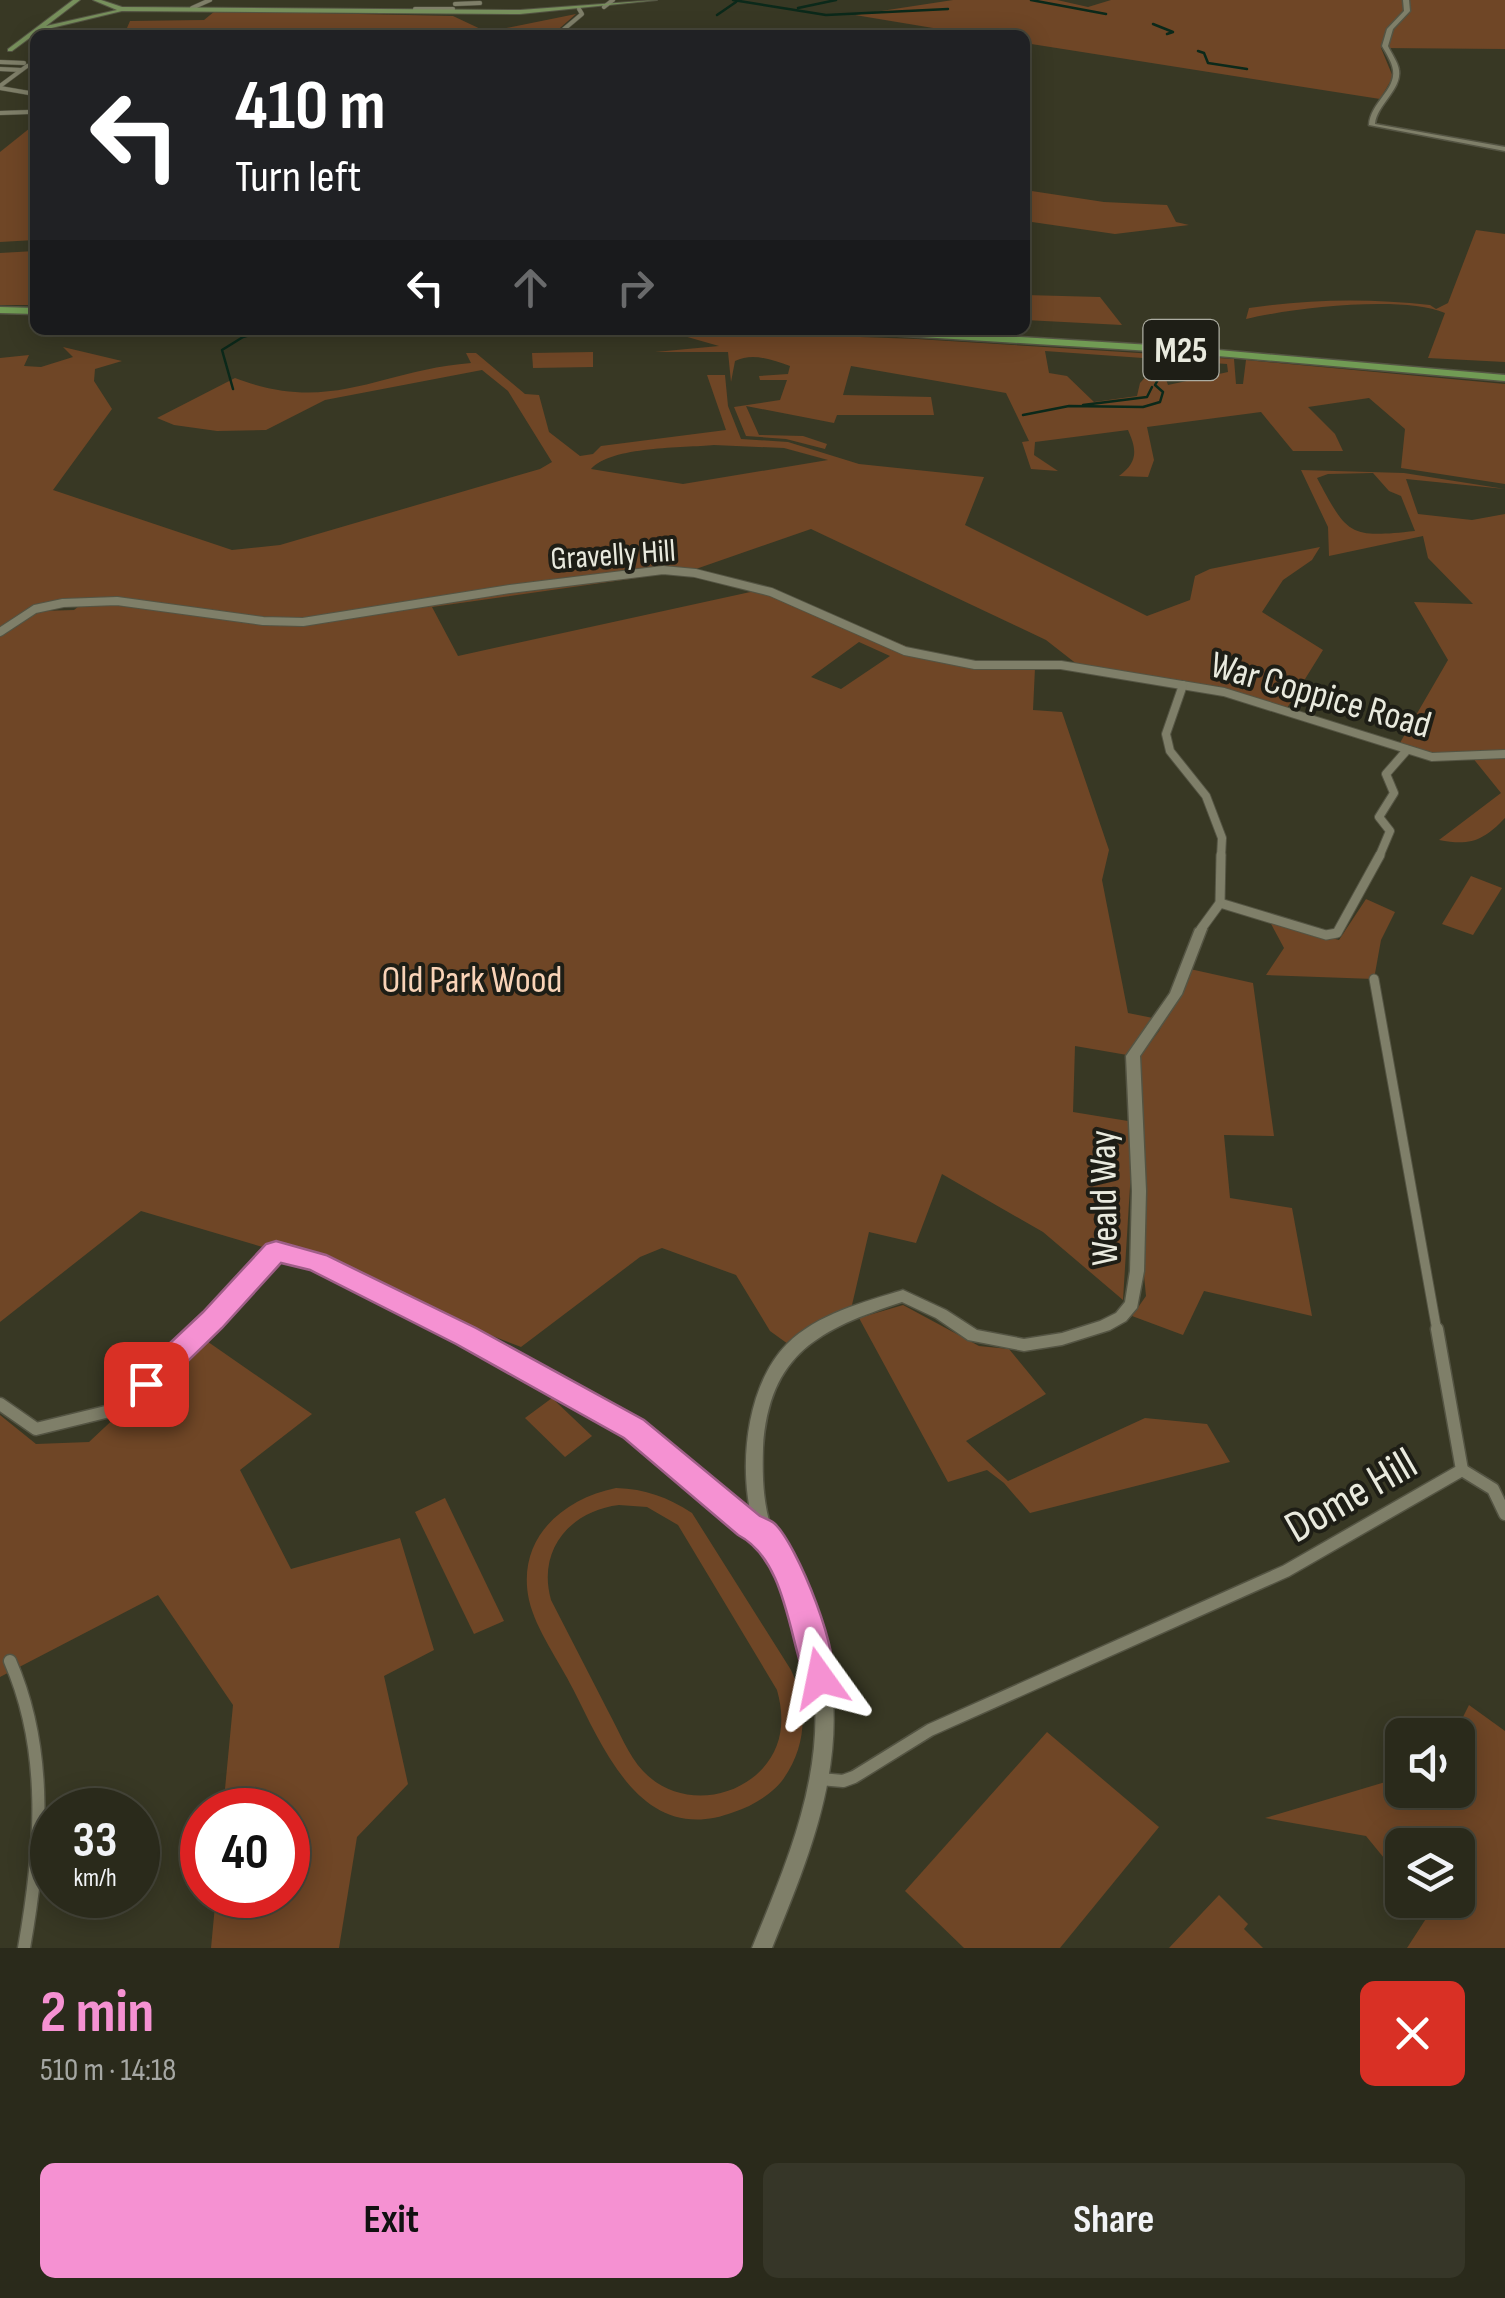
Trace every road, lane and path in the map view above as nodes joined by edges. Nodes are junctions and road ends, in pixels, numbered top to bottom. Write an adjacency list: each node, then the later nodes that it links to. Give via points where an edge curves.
1 (77, 0): 15 (main road)
2 (96, 0): 13 (main road)
3 (210, 0): 10 (street)
4 (447, 0): 12 (street)
5 (613, 0): 9 (street)
6 (654, 0): 9 (main road)
7 (1406, 0): 28 (street, via 1407,11 1384,46 1396,67 1395,82 1372,114 1372,125)
8 (480, 2): 12 (street)
9 (604, 7): 14 (main road)
10 (192, 8): 12 (main road); 13 (main road)
11 (415, 9): 12 (street)
12 (452, 9): 14 (main road)
13 (114, 10): 15 (main road)
14 (580, 10): 17 (street)
15 (46, 25): 16 (main road)
16 (36, 30)
17 (562, 30)
18 (30, 35): 19 (main road)
19 (10, 50)
20 (0, 66): 21 (street)
21 (24, 66): 22 (street)
22 (0, 87): 23 (street)
23 (13, 90): 24 (street); 25 (street)
24 (30, 92)
25 (0, 97)
26 (0, 113): 27 (street)
27 (28, 114)
28 (1505, 148)
29 (0, 315): 30 (highway)
30 (30, 315)
31 (1030, 333): 33 (highway, M25)
32 (938, 335): 33 (highway, M25)
33 (1505, 375)
34 (0, 632): 35 (street, Gravelly Hill, via 34,608 116,601 303,622 510,588 676,570 771,592 926,656)
35 (1183, 684): 36 (street, War Coppice Road); 38 (street, via 1166,734 1218,824)
36 (1407, 750): 37 (street, War Coppice Road, via 1432,757); 38 (street, via 1386,774 1394,793 1379,817 1390,831 1337,933)
37 (1505, 754)
38 (1220, 903): 39 (street, Weald Way)
39 (1201, 929): 45 (street, Weald Way, via 1176,994 1133,1056 1139,1191 1132,1304 1105,1326 1024,1345 973,1336 903,1296 856,1311 803,1341 779,1367 758,1420 753,1446)
40 (1374, 979): 42 (street, Dome Hill)
41 (0, 1404): 45 (street, via 36,1429 118,1409 276,1251 317,1262 435,1320 634,1429)
42 (1462, 1470): 43 (street); 47 (street, Dome Hill, via 1286,1571 930,1730 854,1777)
43 (1499, 1489): 44 (street)
44 (1505, 1514)
45 (765, 1534): 47 (street, via 806,1610 817,1656 824,1700)
46 (10, 1661): 48 (street, via 28,1706 38,1791)
47 (820, 1779): 49 (street)
48 (24, 1948)
49 (762, 1948)

